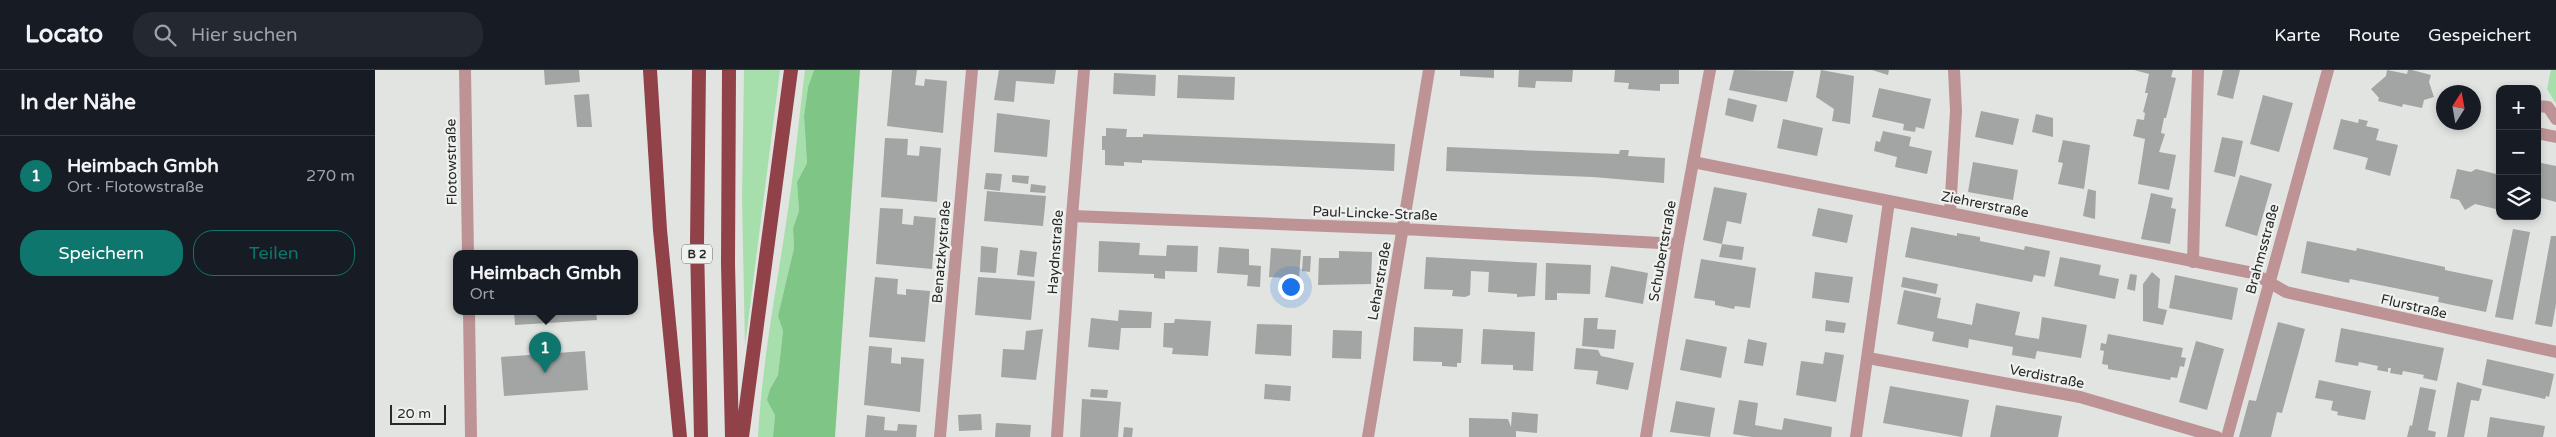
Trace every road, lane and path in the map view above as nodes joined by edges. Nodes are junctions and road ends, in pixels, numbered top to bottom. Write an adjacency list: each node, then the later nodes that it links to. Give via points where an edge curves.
1 (465, 70): 24 (street, Flotowstraße)
2 (650, 70): 31 (highway, via 660,230)
3 (699, 70): 32 (highway, B 2, via 697,243)
4 (729, 70): 33 (highway, B 2, via 728,264)
5 (791, 70): 34 (highway)
6 (972, 70): 35 (street, Benatzkystraße)
7 (1084, 70): 21 (street, Haydnstraße)
8 (1429, 70): 22 (street, Leharstraße)
9 (1710, 70): 18 (street, Schubertstraße)
10 (1954, 70): 20 (street)
11 (2198, 70): 25 (street)
12 (2327, 70): 26 (street, Brahmsstraße)
13 (2541, 106): 14 (street, via 2548,107)
14 (2556, 119)
15 (2556, 123): 17 (street)
16 (2541, 134): 17 (street)
17 (2554, 137)
18 (1693, 162): 19 (street, Ziehrerstraße); 23 (street, Schubertstraße)
19 (1889, 201): 20 (street, Ziehrerstraße); 29 (street)
20 (1950, 212): 25 (street, Ziehrerstraße)
21 (1072, 216): 22 (street, Paul-Lincke-Straße); 36 (street, Haydnstraße)
22 (1403, 229): 23 (street, Paul-Lincke-Straße); 37 (street, Leharstraße)
23 (1677, 244): 38 (street, Schubertstraße)
24 (468, 250)
25 (2193, 262): 26 (street, Ziehrerstraße, via 2253,273)
26 (2268, 282): 28 (street, Flurstraße, via 2286,292); 41 (street, Brahmsstraße)
27 (469, 315): 30 (street)
28 (2556, 352)
29 (1869, 358): 39 (street); 40 (street, Verdistraße, via 2080,397)
30 (471, 437)
31 (680, 437)
32 (701, 437)
33 (732, 437)
34 (742, 437)
35 (940, 437)
36 (1057, 437)
37 (1368, 437)
38 (1646, 437)
39 (1856, 437)
40 (2217, 437)
41 (2227, 437)

